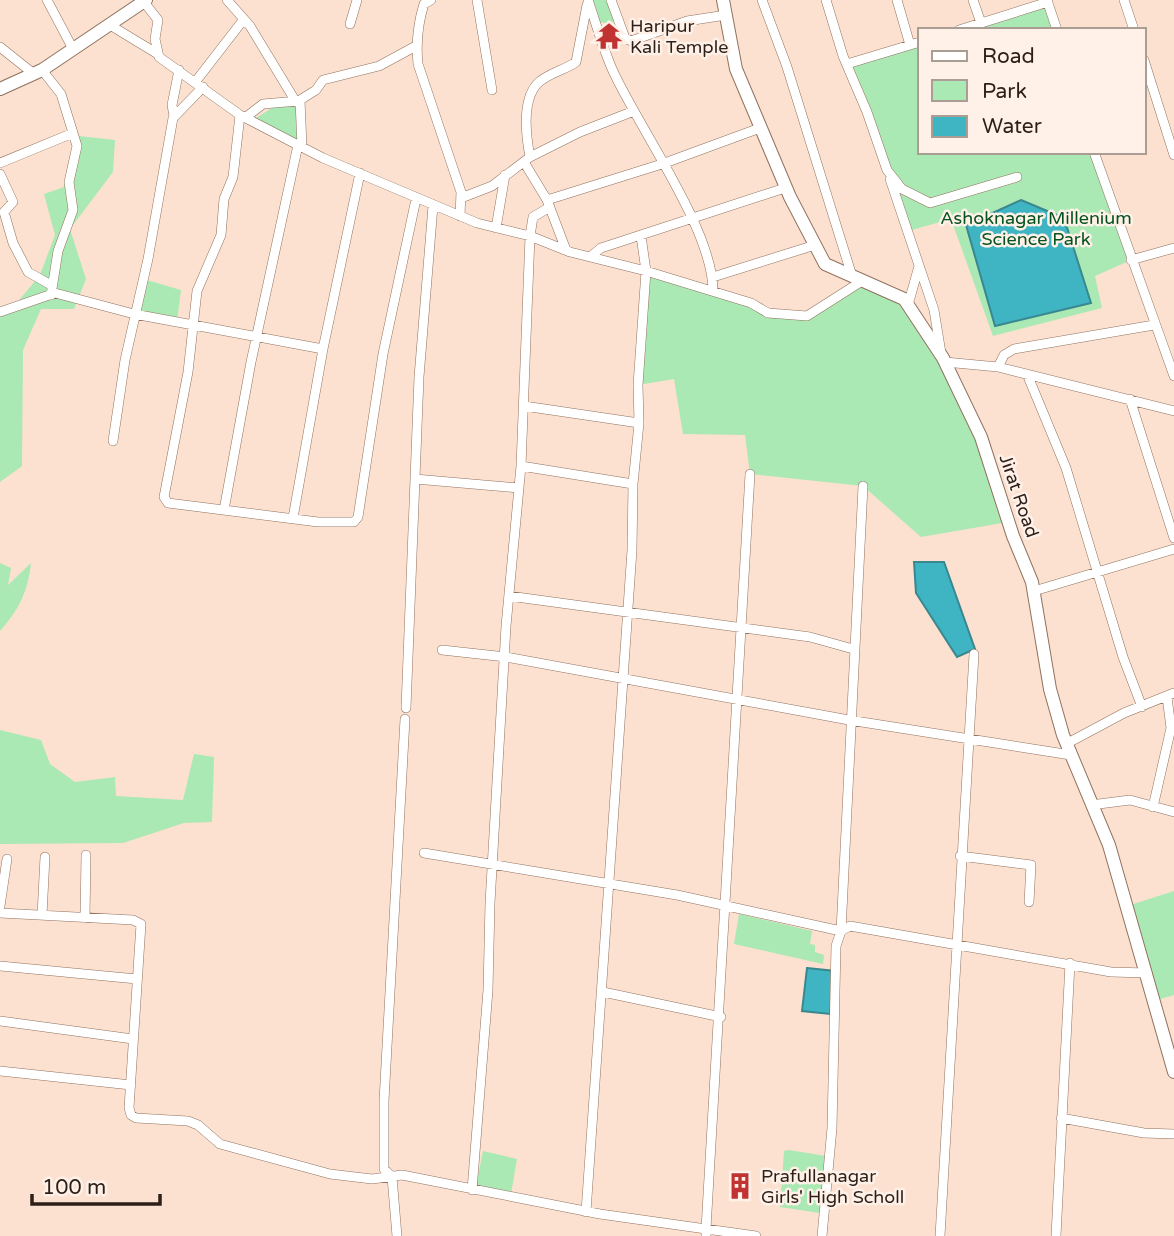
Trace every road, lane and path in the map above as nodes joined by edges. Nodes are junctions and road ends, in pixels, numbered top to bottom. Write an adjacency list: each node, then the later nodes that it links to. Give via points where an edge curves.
1 (47, 0): 28 (street)
2 (227, 0): 17 (street)
3 (357, 0): 19 (street)
4 (477, 0): 36 (street)
5 (588, 0): 38 (street, via 612,70); 46 (street, via 576,62 538,83 532,93)
6 (611, 0): 16 (street, via 625,38 631,41 687,21)
7 (723, 0): 16 (main road, Jirat Road)
8 (762, 0): 72 (street)
9 (826, 0): 30 (street)
10 (897, 0): 25 (street)
11 (974, 0): 18 (street)
12 (1124, 0): 23 (street)
13 (145, 1): 20 (main road); 29 (street, via 158,20)
14 (424, 1): 26 (street)
15 (1047, 1): 18 (street); 22 (street)
16 (726, 15): 41 (main road, Jirat Road, via 736,69)
17 (244, 19): 34 (street); 37 (street)
18 (981, 23): 21 (street)
19 (349, 24)
20 (110, 25): 28 (main road); 29 (street)
21 (965, 28)
22 (1056, 28)
23 (1133, 28)
24 (918, 43): 25 (street)
25 (910, 45): 30 (street)
26 (416, 46): 37 (street, via 380,66 323,80); 55 (street)
27 (0, 47): 33 (street)
28 (73, 49): 33 (main road)
29 (156, 53): 32 (street)
30 (847, 64): 49 (street)
31 (1146, 66): 45 (street)
32 (179, 70): 34 (street); 39 (street)
33 (38, 72): 35 (main road); 42 (street, via 61,94)
34 (200, 84): 39 (street); 40 (street)
35 (0, 89)
36 (492, 90)
37 (298, 101): 40 (street, via 263,104); 43 (street)
38 (634, 111): 46 (street); 48 (street)
39 (174, 116): 77 (street)
40 (243, 116): 43 (street); 78 (street, via 233,177 224,199 221,235 197,291)
41 (760, 128): 48 (street); 54 (main road, Jirat Road)
42 (73, 133): 47 (street); 73 (street, via 78,146 69,182 73,210)
43 (300, 146): 50 (street); 80 (street)
44 (1095, 154): 68 (street)
45 (1174, 155)
46 (527, 159): 52 (street); 57 (street)
47 (0, 163)
48 (662, 164): 57 (street); 60 (street)
49 (887, 170): 53 (street, via 902,189 930,203); 69 (street)
50 (360, 173): 56 (street); 81 (street)
51 (0, 174): 73 (street, via 13,202 4,212 13,243 28,272)
52 (506, 175): 55 (street); 61 (street)
53 (1017, 177)
54 (785, 188): 60 (street); 64 (main road, Jirat Road)
55 (461, 198): 59 (street)
56 (416, 199): 58 (street); 98 (street, via 383,354 358,517 348,524)
57 (549, 204): 62 (street, via 533,217); 66 (street)
58 (433, 206): 59 (street); 93 (street)
59 (460, 216): 61 (street)
60 (692, 220): 63 (street); 71 (street)
61 (496, 228): 62 (street)
62 (530, 236): 66 (street); 87 (street)
63 (641, 236): 67 (street, via 601,248); 70 (street)
64 (815, 245): 71 (street); 72 (main road, Jirat Road, via 825,264)
65 (1174, 248): 68 (street)
66 (566, 250): 67 (street)
67 (590, 257): 70 (street)
68 (1131, 260): 79 (street)
69 (920, 264): 75 (street); 82 (street)
70 (646, 271): 74 (street); 89 (street)
71 (713, 277): 74 (street)
72 (857, 279): 74 (street, via 807,316 768,313); 75 (main road, Jirat Road, via 904,299)
73 (51, 290): 76 (street); 77 (street)
74 (713, 292)
75 (908, 305): 82 (main road, Jirat Road)
76 (0, 312)
77 (134, 314): 78 (street); 90 (street)
78 (194, 325): 80 (street); 97 (street, via 164,497 174,504)
79 (1154, 325): 83 (street, via 1014,349); 85 (street)
80 (256, 337): 81 (street); 97 (street)
81 (323, 349): 98 (street)
82 (943, 358): 83 (street); 102 (main road, Jirat Road, via 981,437)
83 (998, 367): 84 (street)
84 (1027, 374): 86 (street); 101 (street, via 1066,468)
85 (1174, 376)
86 (1130, 399): 88 (street); 99 (street)
87 (524, 406): 89 (street); 91 (street)
88 (1174, 411)
89 (639, 423): 94 (street)
90 (113, 441)
91 (521, 466): 94 (street); 96 (street)
92 (750, 474): 105 (street)
93 (415, 479): 96 (street); 114 (street)
94 (633, 484): 104 (street)
95 (863, 486): 107 (street)
96 (519, 488): 103 (street)
97 (224, 510): 98 (street)
98 (293, 519)
99 (1174, 538)
100 (1174, 549): 101 (street)
101 (1097, 571): 102 (street); 113 (street)
102 (1034, 591): 118 (main road, Jirat Road, via 1050,689)
103 (509, 596): 104 (street); 109 (street)
104 (626, 614): 105 (street); 110 (street)
105 (742, 627): 107 (street); 112 (street)
106 (442, 649): 109 (street)
107 (853, 649): 116 (street)
108 (974, 654): 117 (street)
109 (506, 657): 110 (street); 127 (street)
110 (622, 677): 112 (street); 128 (street)
111 (1171, 695): 113 (street); 120 (street, via 1171,727)
112 (738, 700): 116 (street); 130 (street)
113 (1142, 707): 118 (street, via 1112,719)
114 (406, 708)
115 (405, 719): 150 (street, via 384,1101 384,1169)
116 (849, 720): 117 (street); 135 (street)
117 (967, 738): 118 (street); 124 (street)
118 (1069, 750): 119 (main road, Jirat Road)
119 (1091, 805): 120 (street, via 1120,800); 139 (main road, Jirat Road, via 1109,845)
120 (1153, 807): 121 (street)
121 (1174, 812)
122 (424, 853): 127 (street)
123 (86, 855): 134 (street)
124 (960, 856): 129 (street, via 1031,865); 136 (street)
125 (45, 857): 133 (street)
126 (7, 859): 131 (street)
127 (492, 864): 128 (street); 151 (street, via 488,990)
128 (608, 885): 130 (street); 141 (street)
129 (1029, 902)
130 (726, 905): 135 (street); 142 (street)
131 (0, 906)
132 (0, 913): 133 (street)
133 (42, 915): 134 (street)
134 (85, 918): 140 (street, via 141,924)
135 (841, 931): 136 (street, via 850,926); 156 (street, via 836,946 832,1128)
136 (955, 944): 137 (street); 157 (street)
137 (1070, 963): 139 (street, via 1111,972); 148 (street)
138 (0, 966): 140 (street)
139 (1147, 973): 146 (main road, Jirat Road)
140 (137, 979): 144 (street)
141 (603, 992): 142 (street); 152 (street)
142 (721, 1017): 153 (street)
143 (0, 1021): 144 (street)
144 (133, 1039): 147 (street)
145 (0, 1071): 147 (street)
146 (1174, 1072)
147 (131, 1085): 150 (street, via 129,1108 136,1118 188,1121 220,1144 330,1174)
148 (1061, 1118): 149 (street); 158 (street)
149 (1174, 1134)
150 (392, 1177): 151 (street, via 402,1175); 154 (street)
151 (472, 1190): 152 (street)
152 (586, 1212): 153 (street)
153 (706, 1232): 155 (street)
154 (397, 1236)
155 (756, 1236)
156 (822, 1236)
157 (940, 1236)
158 (1056, 1236)

